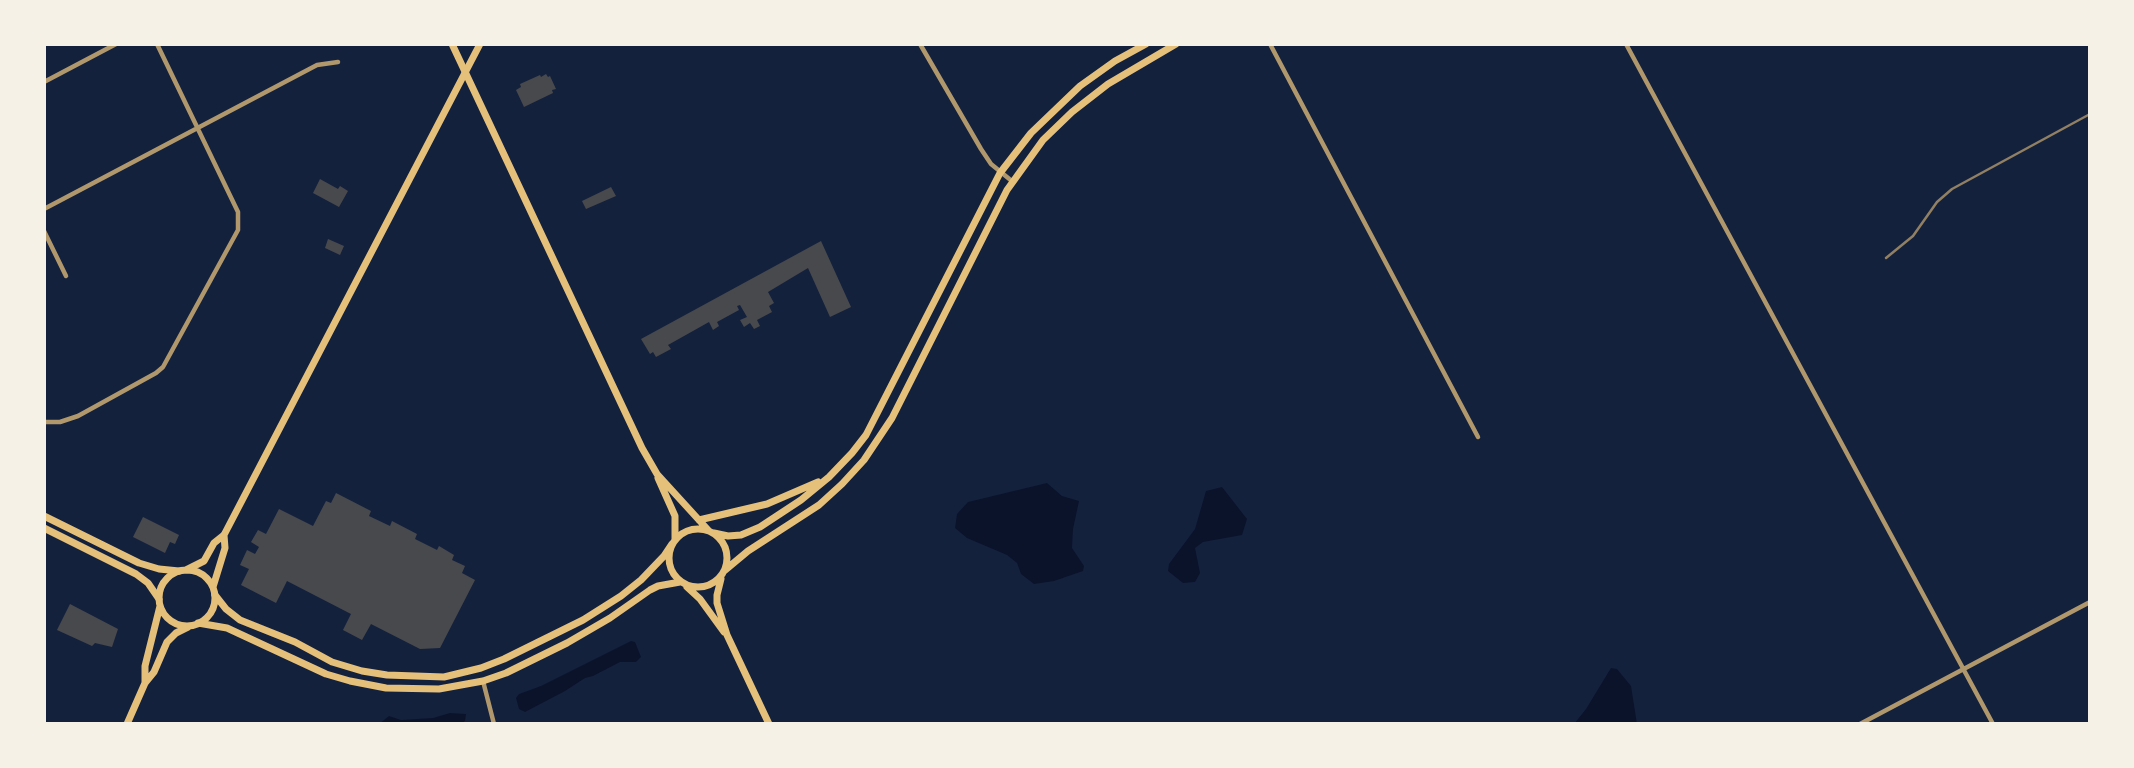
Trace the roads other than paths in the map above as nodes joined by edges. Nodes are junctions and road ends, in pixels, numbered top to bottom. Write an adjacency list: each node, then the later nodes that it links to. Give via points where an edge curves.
1 (116, 44): 12 (street)
2 (157, 44): 13 (street)
3 (452, 44): 11 (main road)
4 (480, 44): 11 (main road)
5 (920, 44): 14 (street, via 972,136)
6 (1146, 44): 14 (main road, via 1072,93 1031,133)
7 (1176, 44): 15 (main road, via 1108,83 1072,111)
8 (1270, 44): 20 (street)
9 (1626, 44): 37 (street)
10 (338, 62): 13 (street, via 317,65)
11 (464, 72): 21 (main road, via 626,418); 27 (main road)
12 (44, 82)
13 (198, 126): 16 (street); 19 (street, via 238,212 238,230 163,367 78,416)
14 (1000, 173): 15 (street); 22 (main road, via 866,435)
15 (1013, 182): 30 (main road, via 892,418 864,460 819,505)
16 (44, 209)
17 (44, 231): 18 (street)
18 (66, 276)
19 (44, 422)
20 (1478, 437)
21 (657, 474): 24 (main road); 28 (main road, via 675,516)
22 (829, 477): 24 (main road, via 782,499); 26 (main road, via 749,532 729,536)
23 (44, 516): 29 (main road, via 139,563)
24 (699, 520): 26 (main road)
25 (44, 528): 33 (main road, via 136,574)
26 (711, 532): 28 (main road, via 684,532); 30 (main road, via 727,551)
27 (224, 535): 29 (main road, via 204,561); 32 (main road)
28 (674, 542): 31 (main road, via 670,569); 32 (main road, via 641,580 583,620 504,659 444,677 387,675 332,662 240,621)
29 (182, 570): 32 (main road, via 199,573); 33 (main road, via 162,585)
30 (723, 574): 31 (main road, via 701,588); 36 (main road, via 717,603)
31 (683, 583): 36 (main road); 38 (main road, via 658,586 567,643)
32 (214, 591): 35 (main road, via 211,612)
33 (160, 602): 35 (main road, via 175,623); 39 (main road)
34 (2090, 602): 37 (street)
35 (195, 624): 38 (main road, via 227,628 326,674 364,685 422,690); 39 (main road, via 170,638)
36 (726, 635): 42 (main road)
37 (1964, 669): 43 (street); 44 (street)
38 (483, 681): 41 (street)
39 (145, 683): 40 (main road)
40 (127, 724)
41 (494, 724)
42 (769, 724)
43 (1860, 724)
44 (1993, 724)

